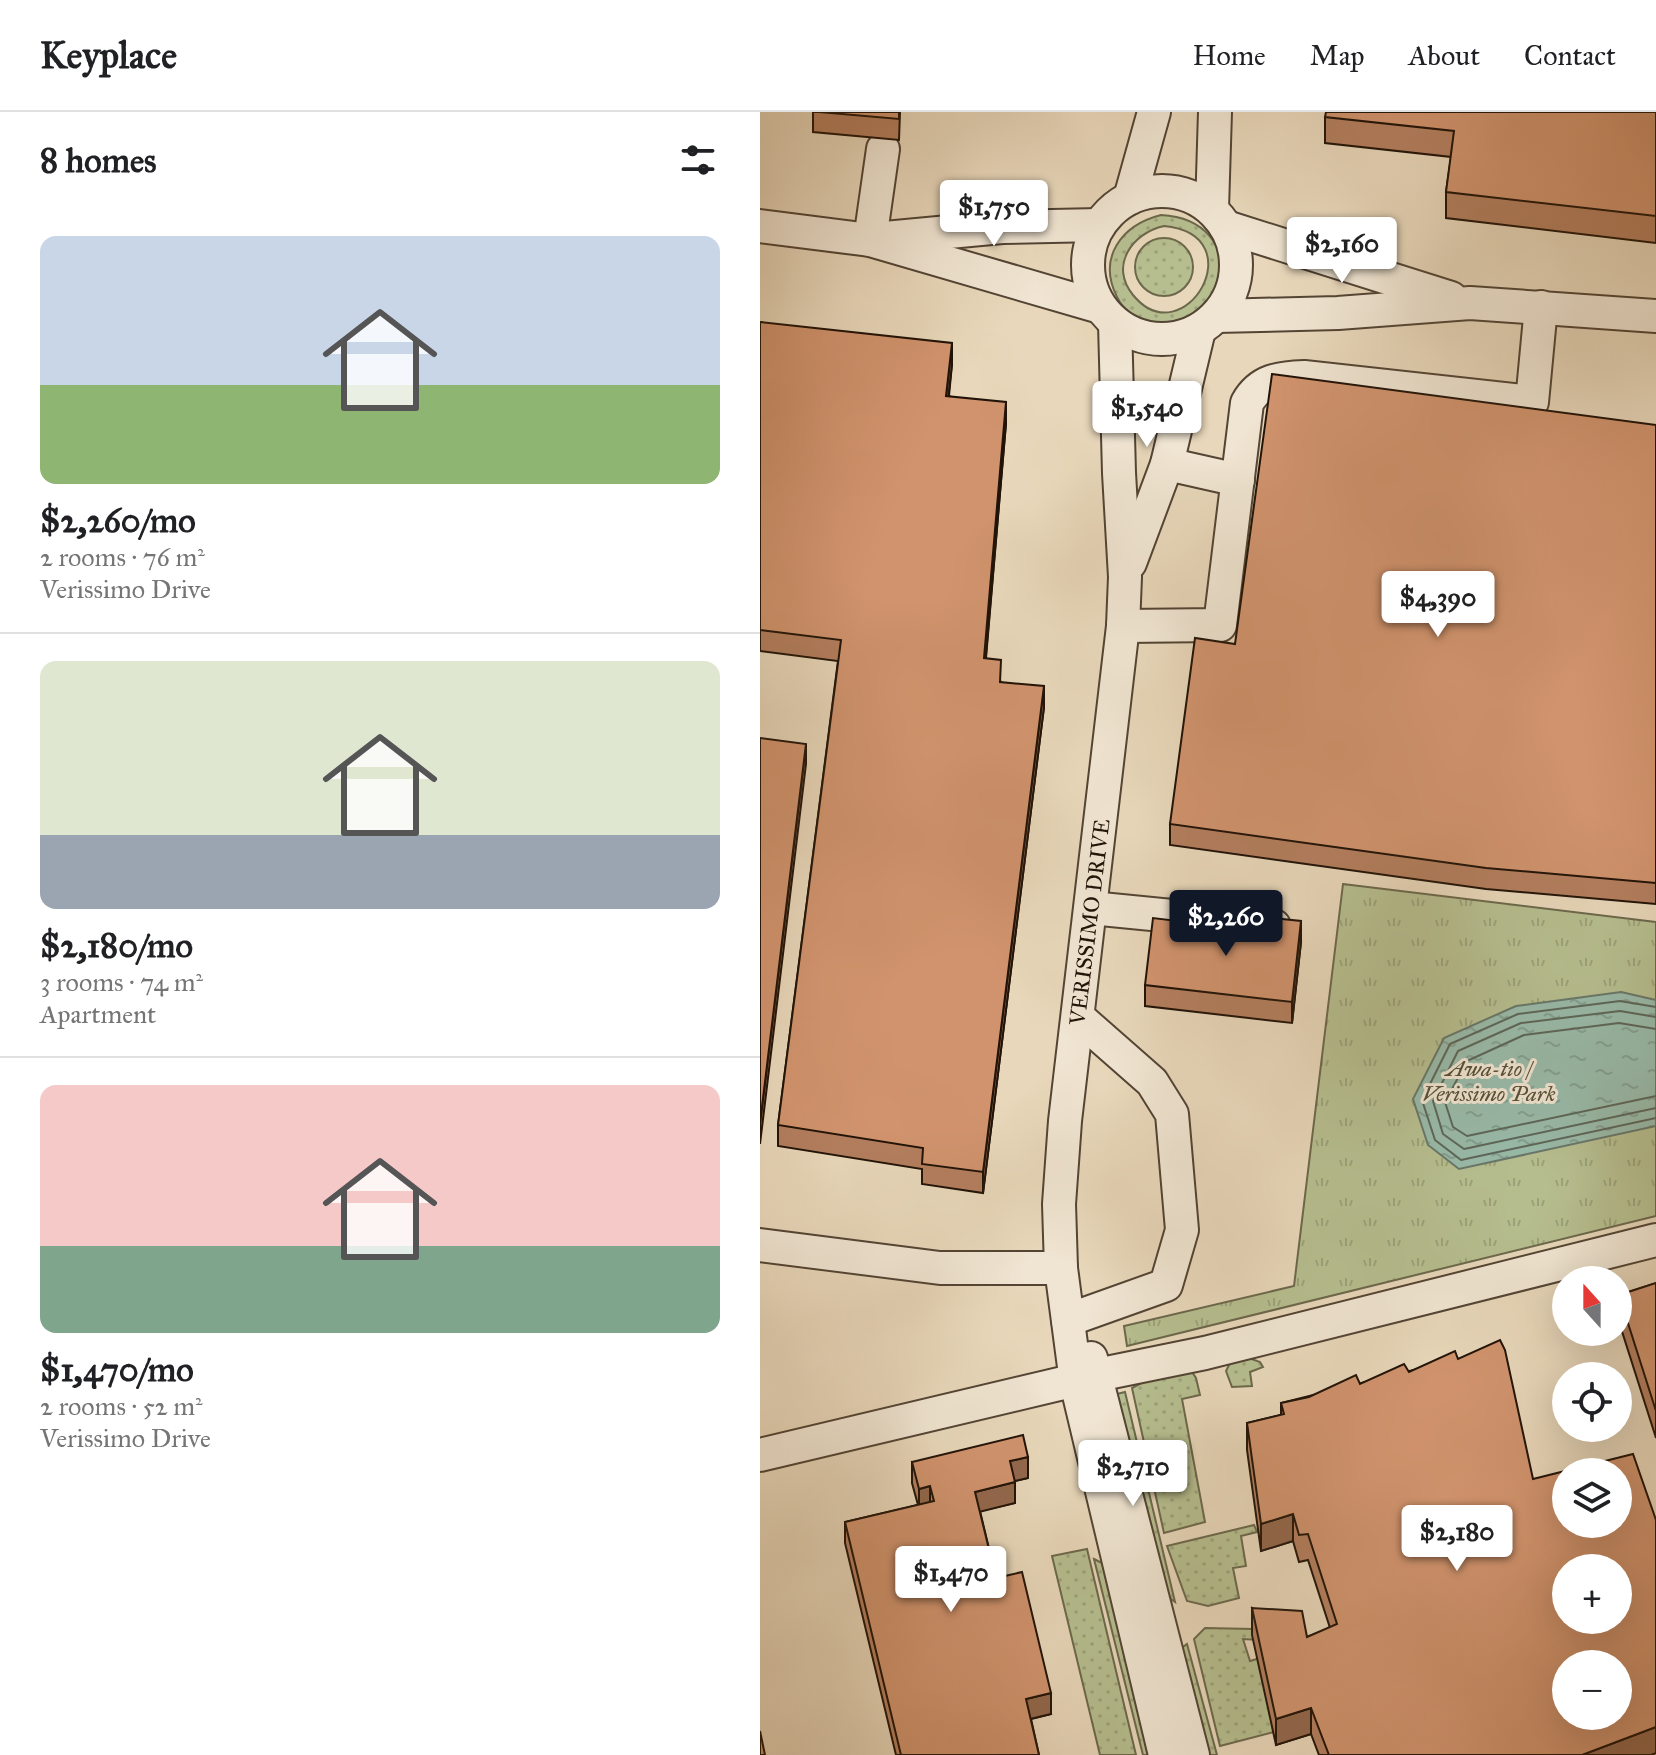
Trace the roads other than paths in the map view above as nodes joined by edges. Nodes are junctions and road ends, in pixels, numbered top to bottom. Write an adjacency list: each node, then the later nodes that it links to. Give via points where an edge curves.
1 (1154, 112): 4 (street)
2 (1215, 112): 5 (street)
3 (883, 149): 8 (street)
4 (1130, 198): 5 (street, via 1173,191 1194,197); 6 (street)
5 (1219, 218): 9 (street); 13 (street, via 1235,249 1236,273 1230,296)
6 (1099, 225): 8 (street, via 1002,227); 11 (street, via 1087,266 1091,288)
7 (760, 226): 8 (street)
8 (870, 240): 11 (street)
9 (1470, 303): 10 (street); 13 (street)
10 (1541, 307): 12 (street); 15 (street, via 1532,402 1304,377 1272,380 1247,403)
11 (1108, 315): 13 (street, via 1135,334 1156,339 1178,338); 16 (street, VERISSIMO DRIVE)
12 (1656, 316)
13 (1207, 323): 14 (street, VERISSIMO DRIVE)
14 (1167, 464): 15 (street); 16 (street, VERISSIMO DRIVE)
15 (1238, 480): 17 (street, via 1220,625)
16 (1125, 577): 17 (street, VERISSIMO DRIVE)
17 (1123, 626): 18 (street, VERISSIMO DRIVE)
18 (1091, 908): 19 (street); 20 (street, VERISSIMO DRIVE)
19 (1274, 926)
20 (1078, 1017): 23 (street, VERISSIMO DRIVE, via 1059,1204); 24 (street, via 1152,1082 1172,1114 1182,1230 1166,1285)
21 (1656, 1240): 25 (street)
22 (760, 1245): 23 (street, via 940,1268)
23 (1061, 1268): 24 (street, VERISSIMO DRIVE)
24 (1072, 1318): 25 (street, VERISSIMO DRIVE)
25 (1086, 1379): 26 (street); 27 (street, VERISSIMO DRIVE); 28 (street, VERISSIMO DRIVE)
26 (760, 1455)
27 (1165, 1755)
28 (1193, 1755)

